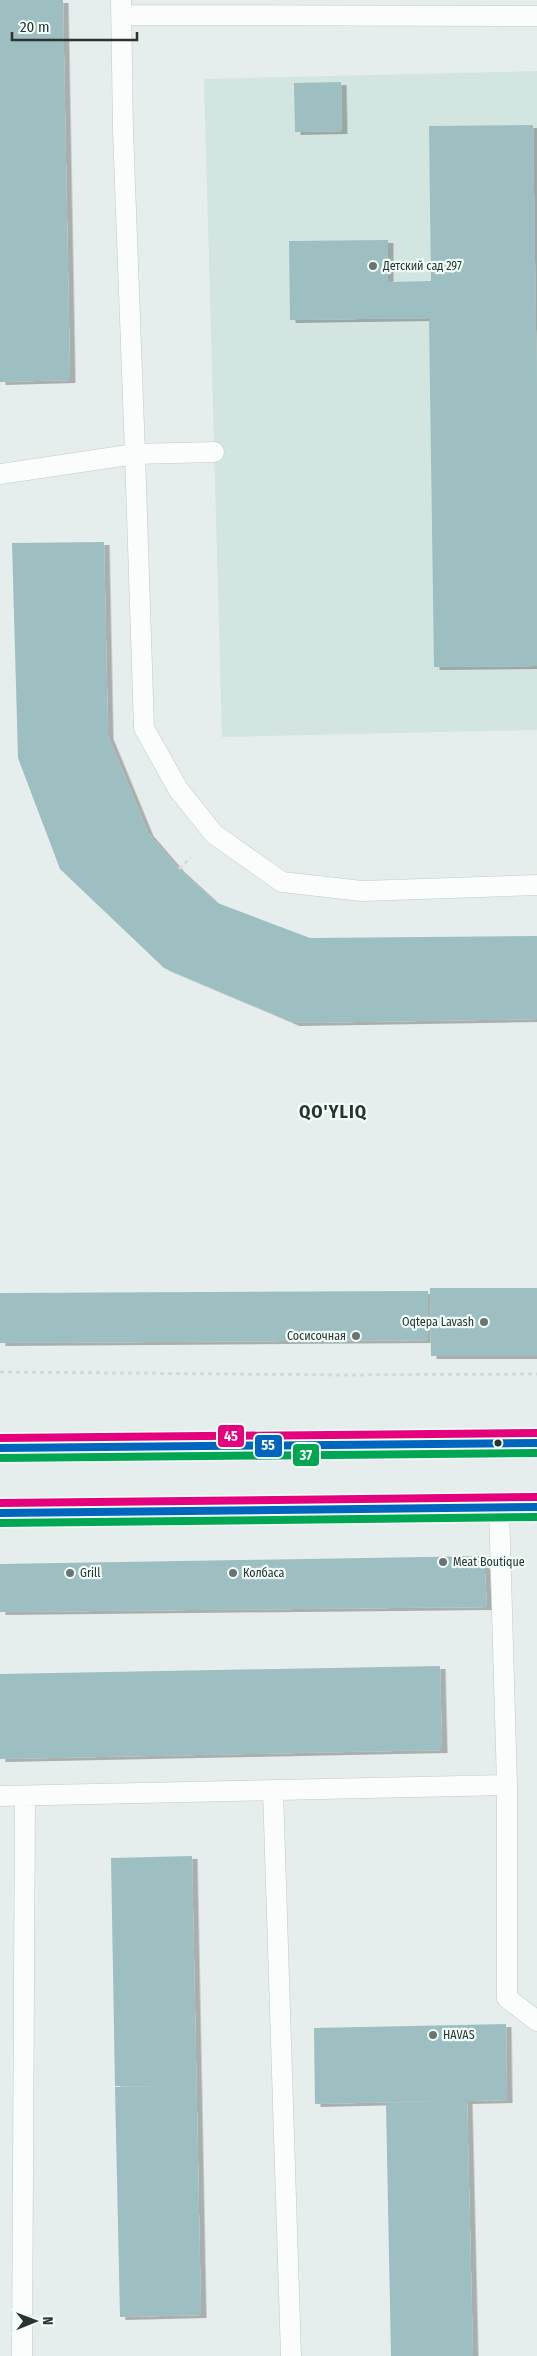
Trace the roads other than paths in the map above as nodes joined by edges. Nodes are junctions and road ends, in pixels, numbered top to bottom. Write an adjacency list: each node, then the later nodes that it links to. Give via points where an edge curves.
1 (121, 8): 2 (lane); 5 (lane)
2 (351, 8): 3 (lane)
3 (537, 16)
4 (214, 452): 5 (lane)
5 (135, 454): 6 (lane); 7 (lane, via 144,728 178,789 214,834 282,882 362,891)
6 (0, 474)
7 (537, 885)
8 (537, 1443): 9 (main road)
9 (0, 1448)
10 (499, 1507): 11 (main road); 12 (main road); 13 (lane)
11 (537, 1507)
12 (0, 1513)
13 (507, 1785): 14 (lane); 17 (lane, via 507,1998)
14 (273, 1790): 16 (lane); 19 (lane)
15 (0, 1796): 16 (lane)
16 (25, 1796): 18 (lane)
17 (537, 2021)
18 (22, 2356)
19 (291, 2356)

